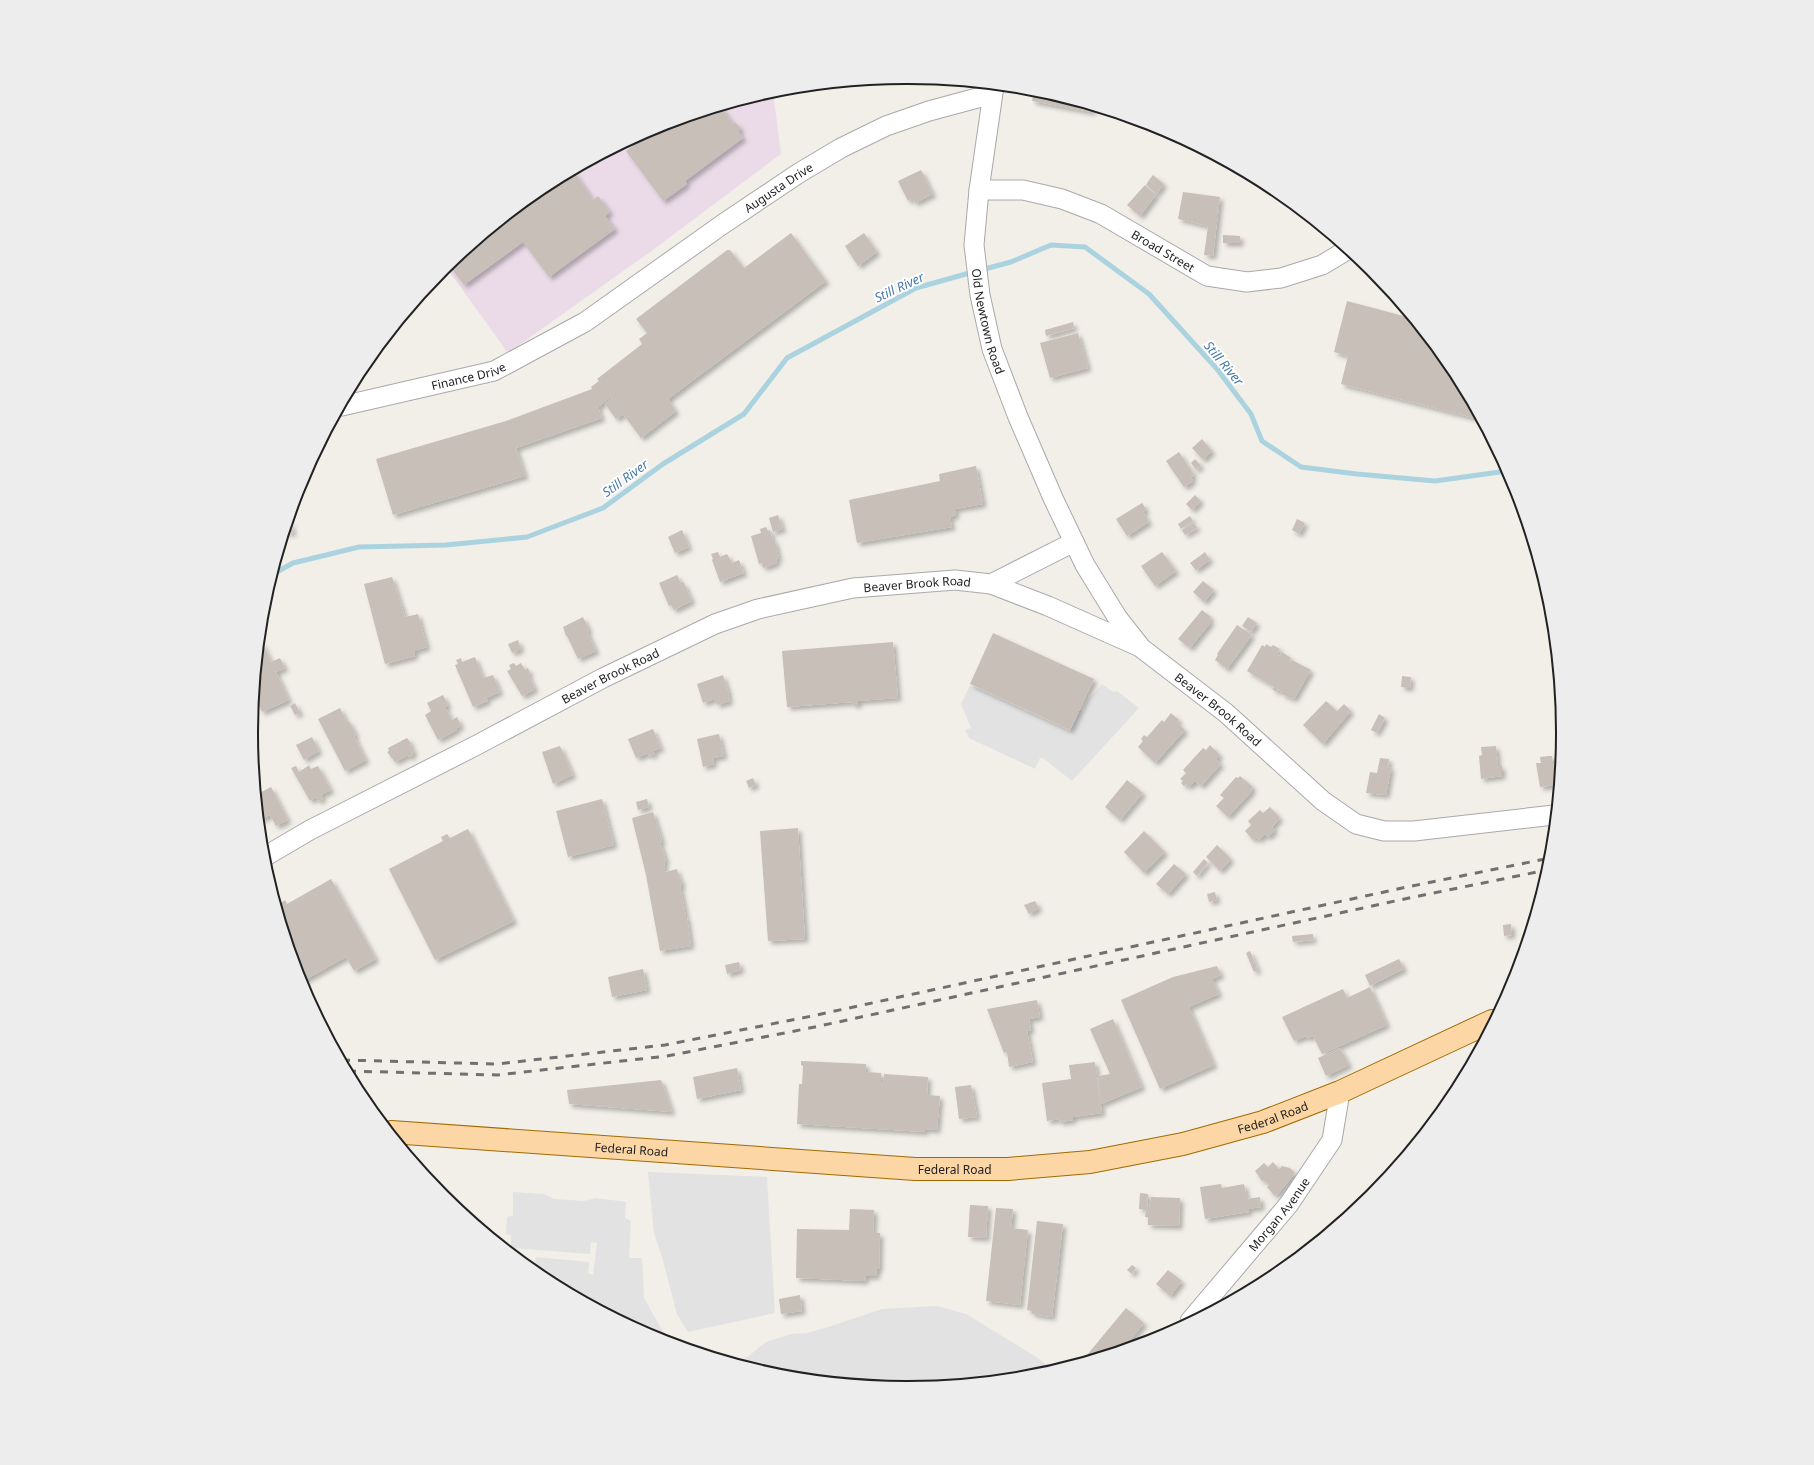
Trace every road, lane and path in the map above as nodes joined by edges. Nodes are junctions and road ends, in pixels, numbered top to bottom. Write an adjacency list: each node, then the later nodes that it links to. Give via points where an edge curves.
1 (993, 90): 2 (street, Old Newtown Road); 4 (street, Augusta Drive, via 886,126 841,148 730,219)
2 (979, 190): 3 (street, Broad Street, via 1023,190 1062,199 1101,214 1207,276 1247,282 1281,278 1322,265); 6 (street, Old Newtown Road, via 974,245 980,295 992,349 1016,411)
3 (1343, 252)
4 (585, 322): 5 (street, Finance Drive, via 494,371)
5 (347, 405)
6 (1074, 542): 7 (street); 8 (street, Old Newtown Road, via 1117,617)
7 (990, 584): 8 (street, Beaver Brook Road, via 1048,606); 10 (street, Beaver Brook Road, via 955,580 853,588 758,609 715,624 603,678 310,830)
8 (1140, 647): 9 (street, Beaver Brook Road, via 1226,713 1323,801 1356,824 1384,831 1414,831)
9 (1550, 815)
10 (270, 853)
11 (1487, 1024): 12 (main road, Federal Road)
12 (1340, 1092): 13 (main road, Federal Road, via 1263,1122 1183,1144 1090,1162 1008,1169 915,1169); 14 (street, Morgan Avenue, via 1332,1140 1289,1204)
13 (397, 1132)
14 (1198, 1312)

